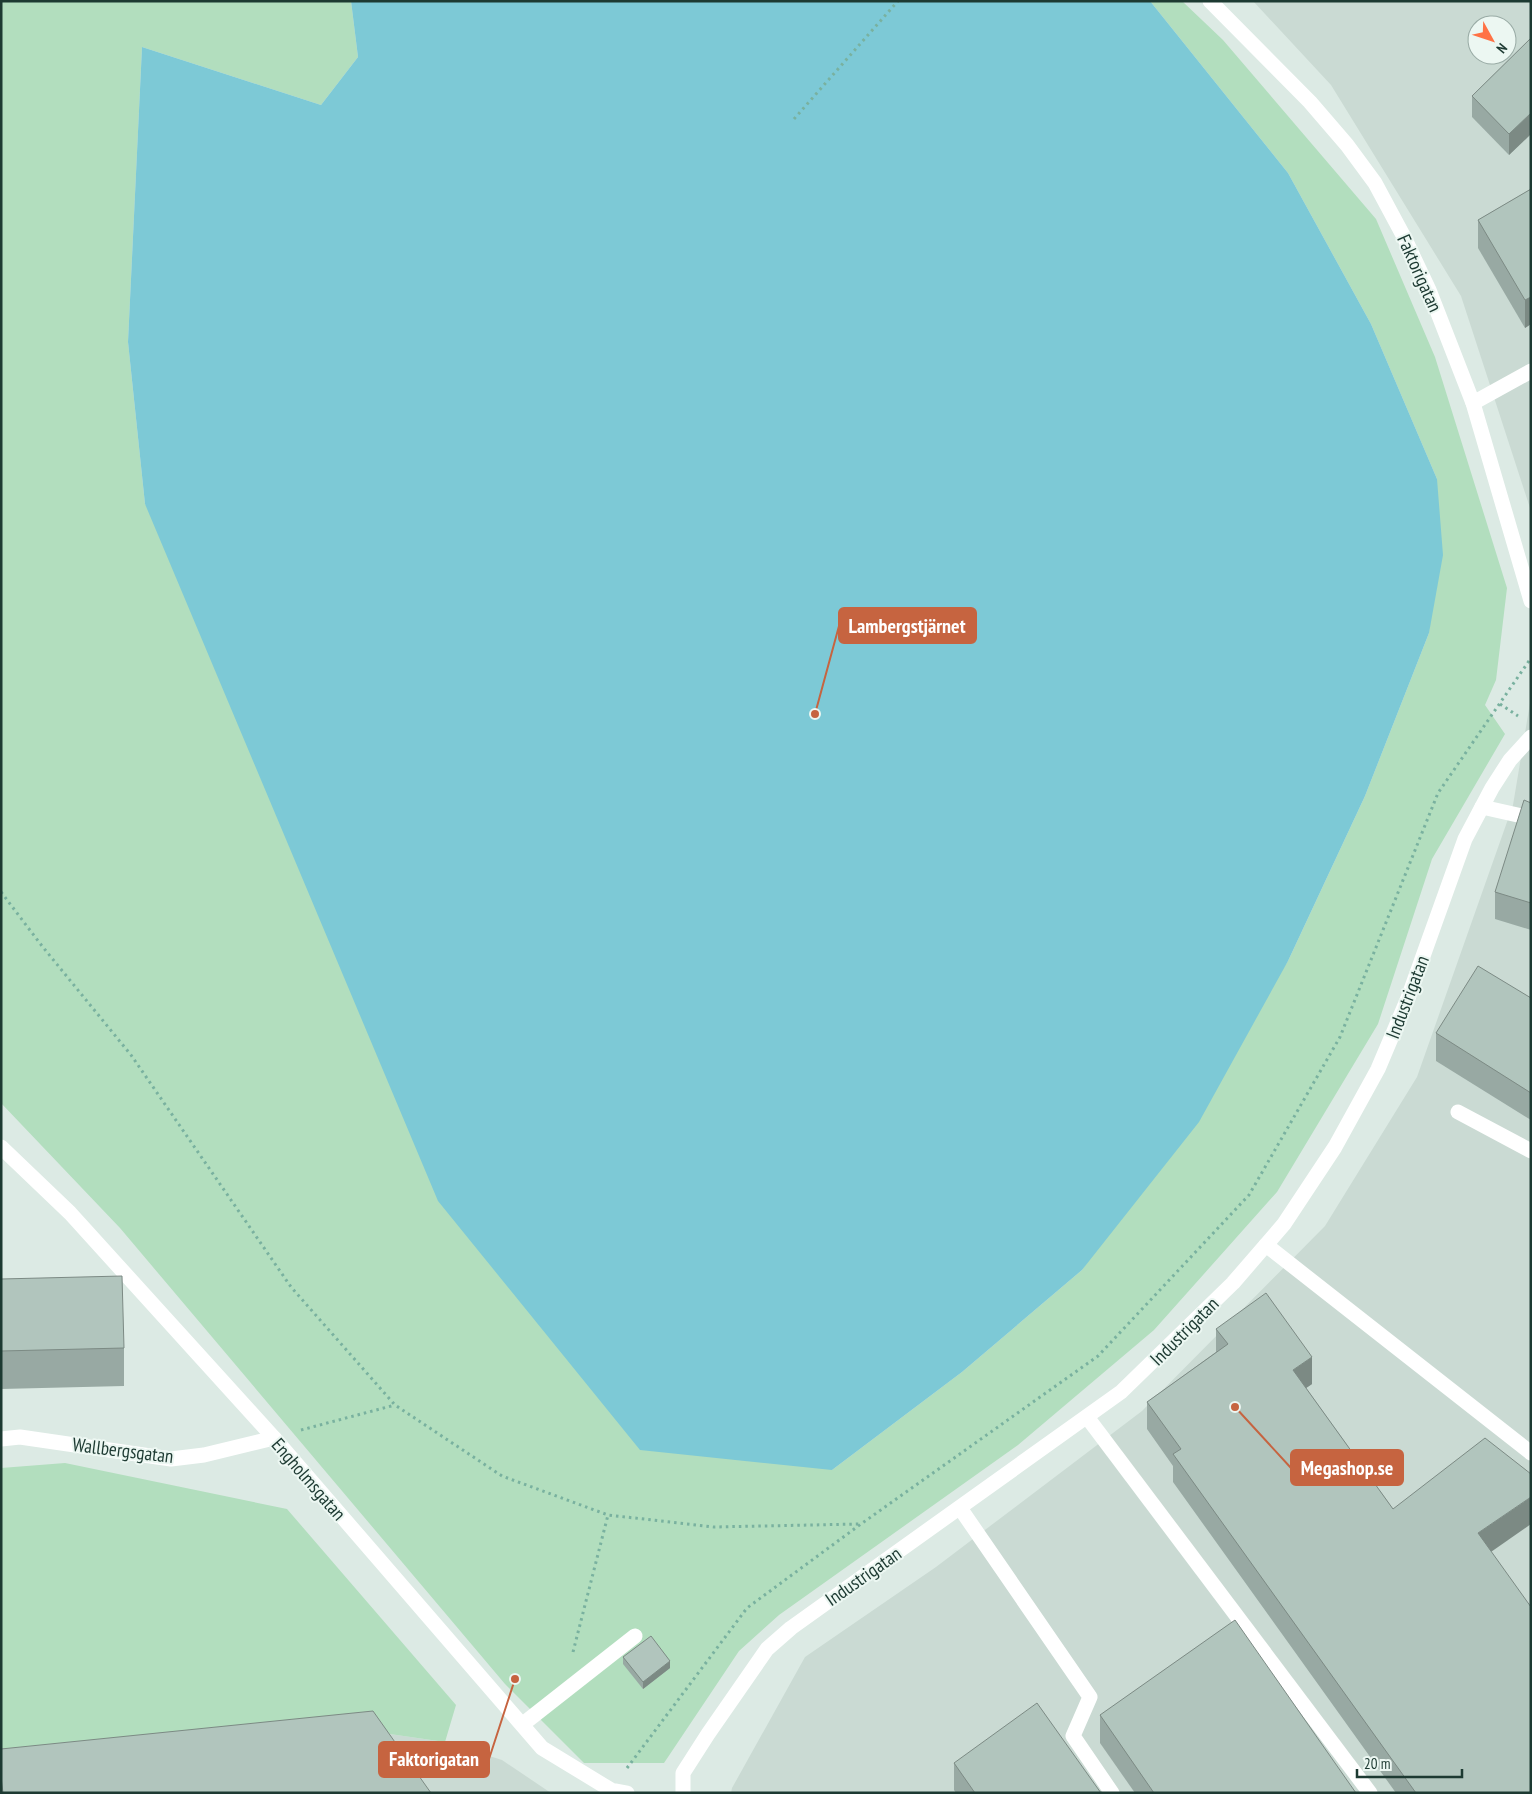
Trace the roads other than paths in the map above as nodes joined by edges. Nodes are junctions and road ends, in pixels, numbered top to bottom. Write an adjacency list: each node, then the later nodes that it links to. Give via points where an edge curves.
1 (1210, 1): 3 (street, Faktorigatan, via 1310,102 1375,183 1429,290)
2 (1531, 371): 3 (street)
3 (1473, 403): 4 (street, Faktorigatan)
4 (1531, 601)
5 (1531, 737): 6 (street, Industrigatan, via 1510,760)
6 (1482, 807): 7 (street); 11 (street, Industrigatan, via 1465,839 1408,998 1378,1069 1334,1147 1284,1224)
7 (1531, 818)
8 (1458, 1112): 10 (street)
9 (1, 1147): 13 (street, Engholmsgatan, via 70,1213)
10 (1531, 1151)
11 (1266, 1245): 12 (street, Industrigatan, via 1173,1344 1121,1392); 15 (street)
12 (1087, 1417): 16 (street, Industrigatan); 22 (street)
13 (274, 1438): 14 (street, Wallbergsgatan, via 204,1456 171,1459 20,1437); 18 (street, Engholmsgatan)
14 (1, 1439)
15 (1531, 1453)
16 (960, 1508): 20 (street, Industrigatan, via 791,1628 767,1649 683,1773); 21 (street, via 1090,1697 1073,1736)
17 (635, 1636): 18 (street)
18 (523, 1724): 19 (street, Engholmsgatan, via 542,1748 611,1790)
19 (627, 1793)
20 (683, 1793)
21 (1112, 1793)
22 (1370, 1793)

